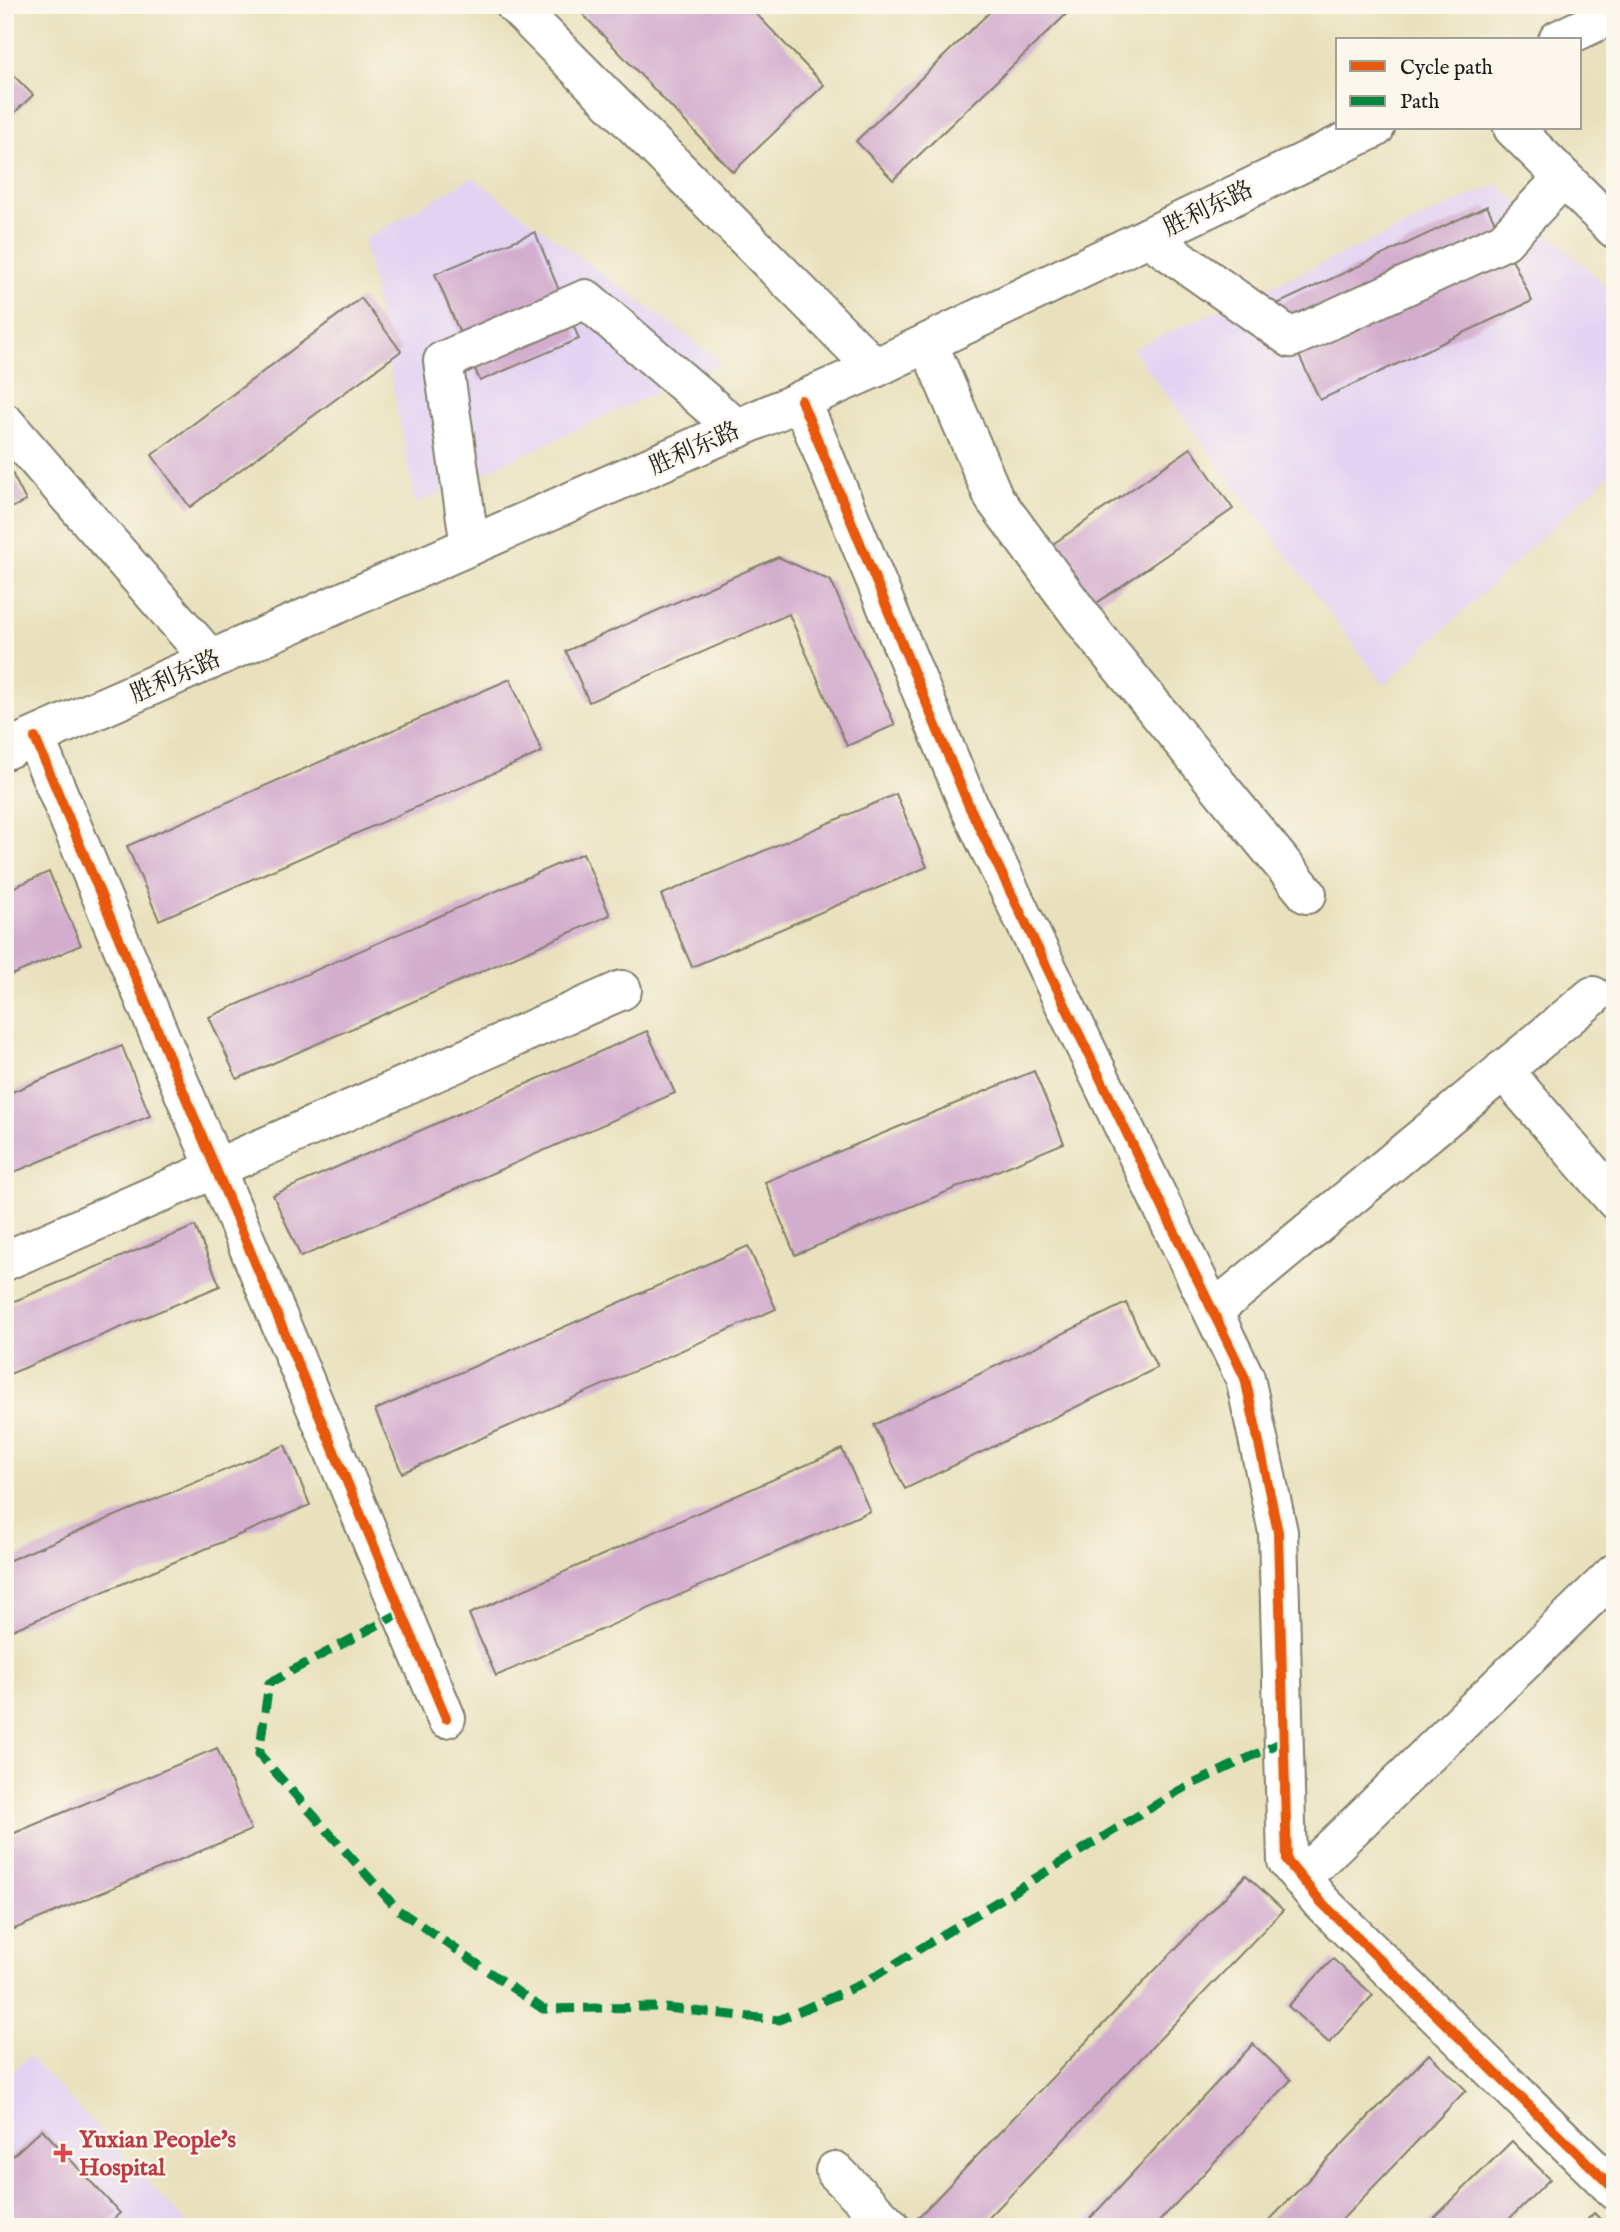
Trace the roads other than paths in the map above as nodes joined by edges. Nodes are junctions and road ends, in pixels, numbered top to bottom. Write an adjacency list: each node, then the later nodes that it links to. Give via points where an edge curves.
1 (515, 5): 10 (street)
2 (1615, 13): 3 (street)
3 (1562, 38)
4 (1371, 130): 8 (street, 胜利东路)
5 (1515, 130): 6 (street)
6 (1563, 178): 7 (street); 8 (street, via 1504,241 1291,338)
7 (1615, 229)
8 (1148, 237): 9 (street, 胜利东路)
9 (928, 343): 10 (street, 胜利东路); 17 (street, via 994,498 1094,635)
10 (875, 368): 11 (street, 胜利东路)
11 (801, 400): 13 (street, 胜利东路); 24 (street, via 969,806)
12 (5, 423): 15 (street)
13 (737, 429): 14 (street, 胜利东路); 14 (street, via 586,299 443,360)
14 (470, 546): 15 (street, 胜利东路)
15 (211, 660): 16 (street, 胜利东路)
16 (20, 744): 21 (street)
17 (1307, 894)
18 (622, 990): 21 (street)
19 (1593, 996): 20 (street)
20 (1503, 1070): 22 (street); 24 (street)
21 (216, 1169): 23 (street); 26 (street)
22 (1615, 1200)
23 (5, 1261)
24 (1213, 1311): 27 (street, via 1245,1378 1278,1532 1287,1861)
25 (1615, 1573): 27 (street)
26 (446, 1718)
27 (1301, 1878): 29 (street)
28 (835, 2171): 30 (street)
29 (1615, 2190)
30 (891, 2227)

